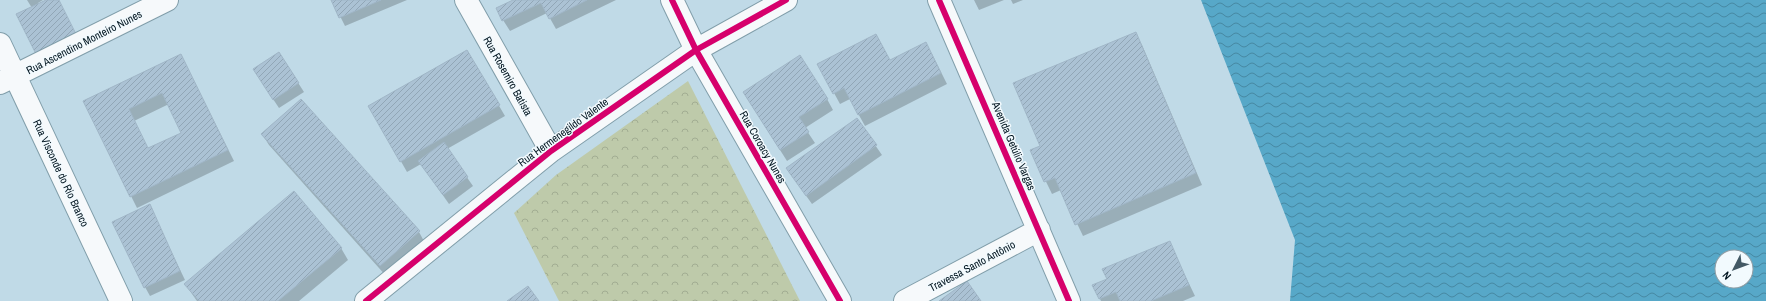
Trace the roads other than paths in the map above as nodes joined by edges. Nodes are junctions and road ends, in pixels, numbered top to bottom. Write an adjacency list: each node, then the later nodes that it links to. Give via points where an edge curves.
1 (167, 0): 8 (street, Rua Ascendino Monteiro Nunes)
2 (466, 0): 9 (street, Rua Rosemiro Batista)
3 (672, 0): 7 (street, Rua Coroacy Nunes)
4 (786, 0): 7 (street, Rua Hermenegildo Valente)
5 (940, 0): 10 (street, Avenida Getúlio Vargas)
6 (0, 44): 8 (street, Rua Visconde do Rio Branco)
7 (696, 50): 9 (street, Rua Hermenegildo Valente); 13 (street, Rua Coroacy Nunes)
8 (8, 80): 11 (street, Rua Visconde do Rio Branco)
9 (551, 151): 12 (street, Rua Hermenegildo Valente)
10 (1039, 230): 14 (street, Travessa Santo Antônio); 15 (street, Avenida Getúlio Vargas)
11 (122, 301)
12 (366, 301)
13 (840, 301)
14 (905, 301)
15 (1069, 301)

